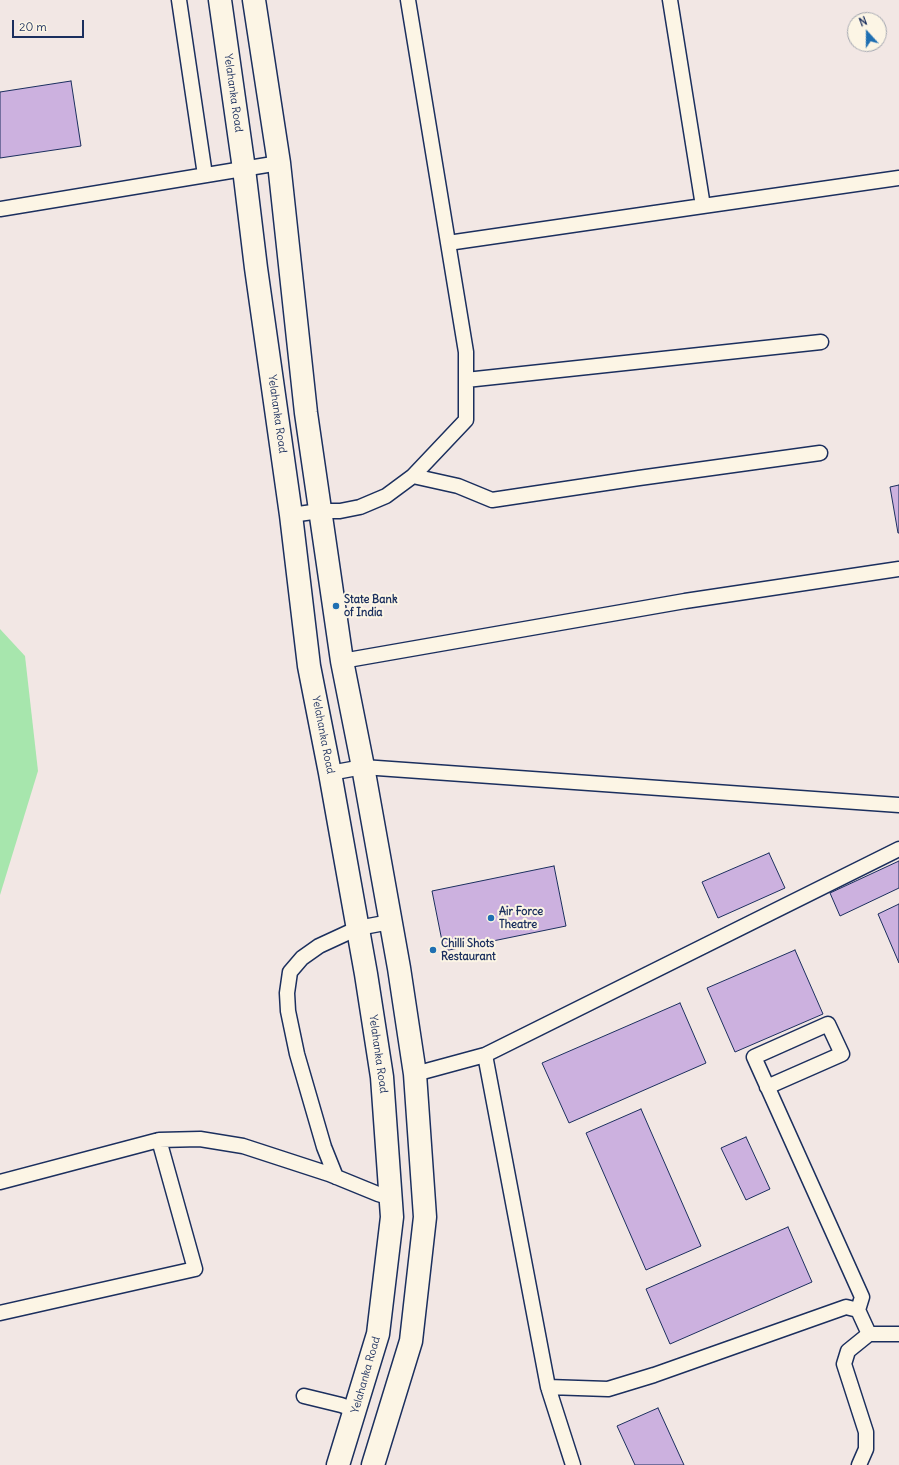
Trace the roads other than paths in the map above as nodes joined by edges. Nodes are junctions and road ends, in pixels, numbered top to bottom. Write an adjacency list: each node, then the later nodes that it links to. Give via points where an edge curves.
1 (179, 0): 8 (lane)
2 (220, 0): 7 (main road, Yelahanka Road)
3 (254, 0): 6 (main road)
4 (408, 0): 12 (lane)
5 (670, 0): 10 (lane)
6 (279, 163): 7 (lane); 17 (main road, via 306,413)
7 (244, 169): 8 (lane); 18 (main road, Yelahanka Road)
8 (204, 175): 11 (lane)
9 (899, 178): 10 (lane)
10 (703, 206): 12 (lane)
11 (0, 209)
12 (448, 243): 14 (lane, via 466,352)
13 (821, 342): 14 (lane)
14 (466, 380): 16 (lane, via 466,420)
15 (820, 453): 16 (lane, via 492,500 458,486)
16 (413, 476): 17 (lane, via 386,496 360,507)
17 (320, 511): 18 (lane); 20 (main road)
18 (291, 515): 22 (main road, Yelahanka Road, via 309,666)
19 (899, 570): 20 (lane, via 685,601)
20 (342, 660): 21 (main road)
21 (363, 767): 22 (lane); 23 (lane); 25 (main road)
22 (330, 773): 26 (main road, Yelahanka Road)
23 (899, 805)
24 (899, 849): 27 (lane)
25 (390, 922): 26 (lane); 28 (main road)
26 (358, 928): 31 (lane, via 319,946 302,958 290,972 287,992 288,1010 299,1062 324,1147); 33 (main road, Yelahanka Road, via 382,1077)
27 (485, 1055): 28 (lane); 38 (lane)
28 (415, 1074): 42 (main road, via 425,1217 410,1341)
29 (768, 1087): 29 (lane, via 754,1057 828,1024 842,1054); 34 (lane, via 862,1297)
30 (159, 1140): 31 (lane, via 200,1139 242,1146); 32 (lane); 35 (lane, via 195,1269)
31 (336, 1177): 33 (lane)
32 (0, 1182)
33 (391, 1198): 40 (main road, Yelahanka Road, via 392,1217 378,1334)
34 (858, 1310): 36 (lane); 38 (lane, via 846,1307 839,1309 654,1376 608,1389)
35 (0, 1313)
36 (869, 1334): 37 (lane); 44 (lane, via 848,1351 844,1364 866,1432 866,1449)
37 (899, 1334)
38 (548, 1387): 43 (lane)
39 (304, 1396): 40 (lane)
40 (356, 1410): 41 (main road, Yelahanka Road)
41 (338, 1465)
42 (373, 1465)
43 (573, 1465)
44 (859, 1465)

